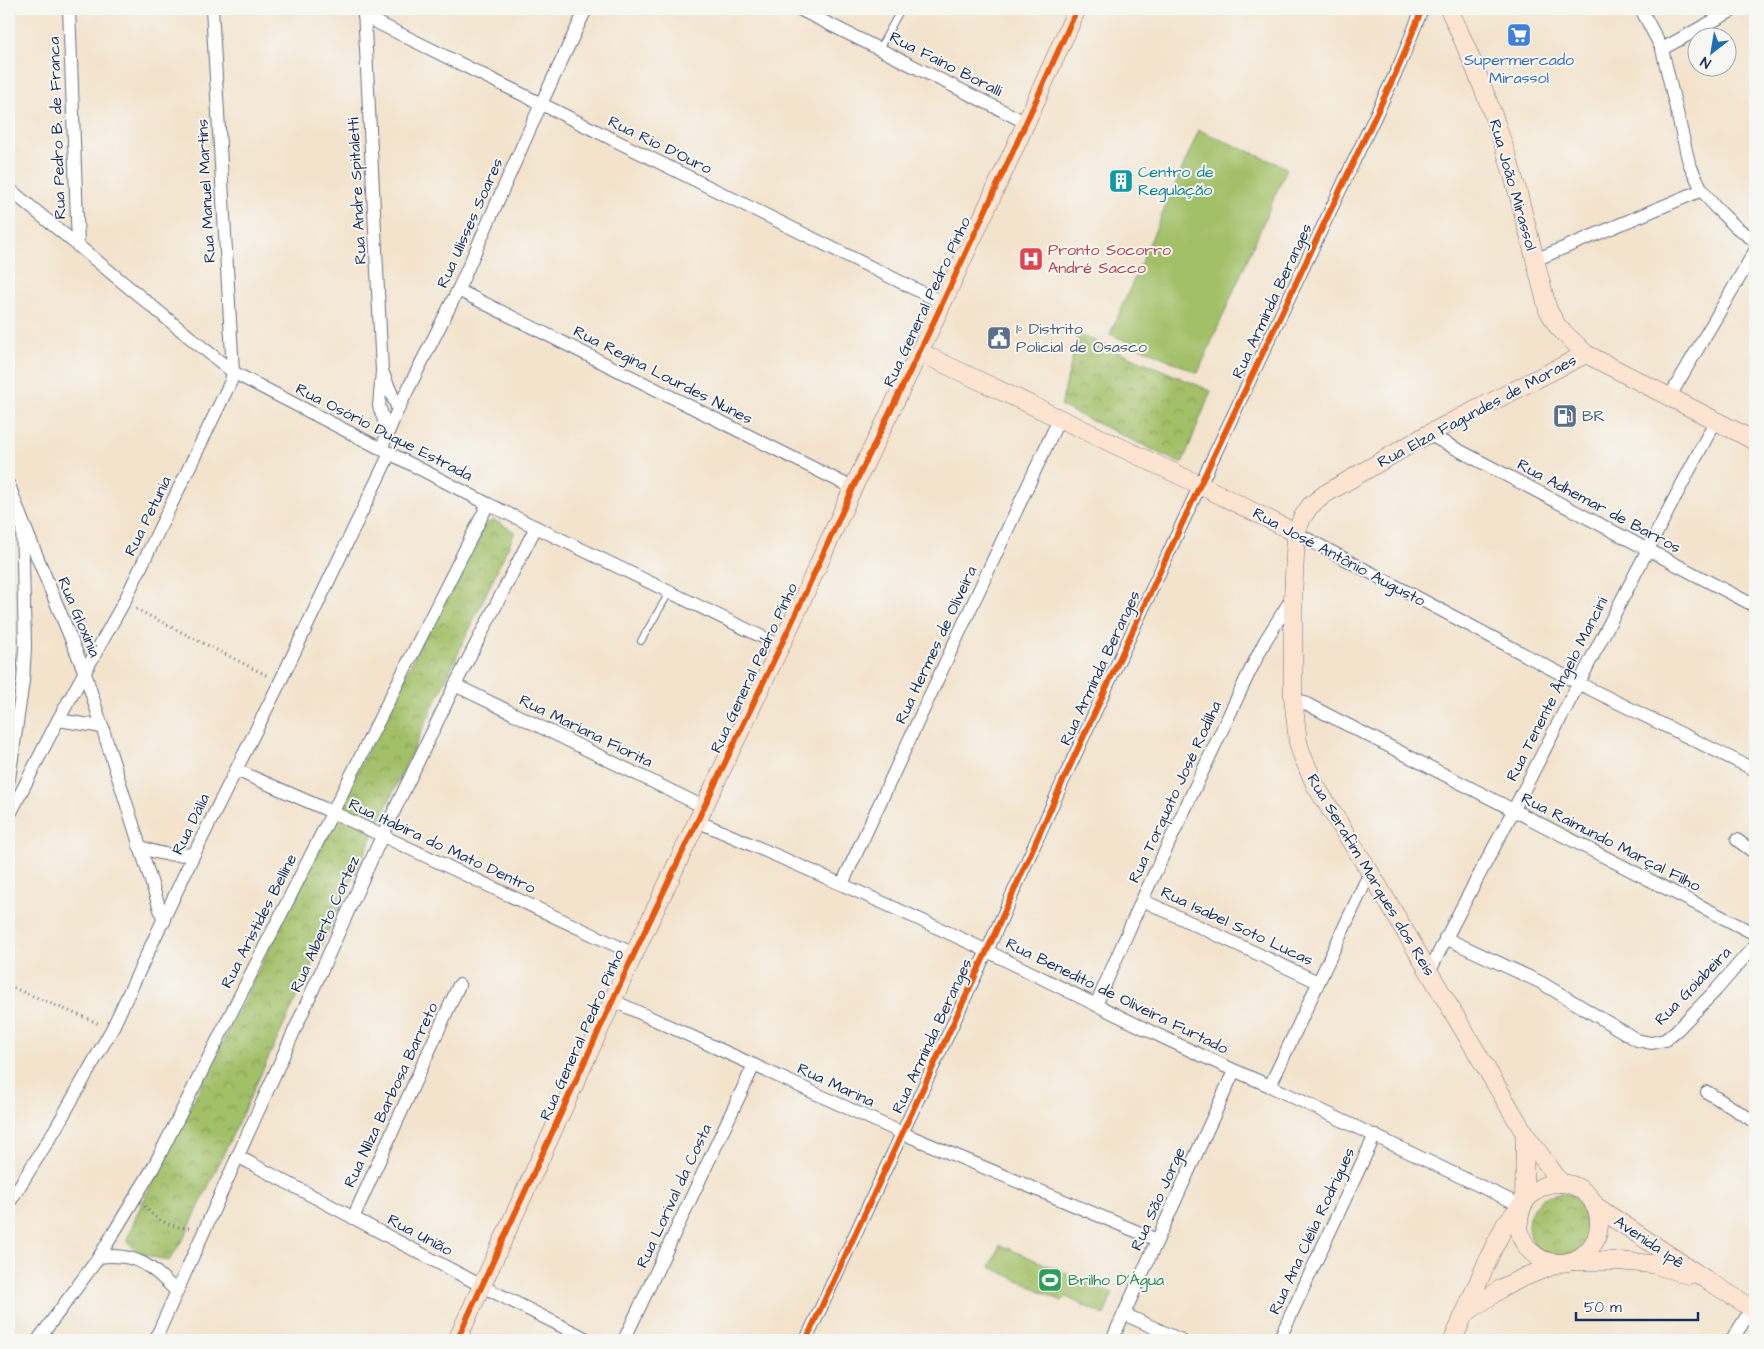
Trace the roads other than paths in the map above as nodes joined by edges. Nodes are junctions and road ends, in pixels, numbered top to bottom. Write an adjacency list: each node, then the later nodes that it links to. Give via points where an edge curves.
1 (69, 9): 19 (street, Rua Pedro B. de Franca)
2 (212, 9): 27 (street, Rua Manuel Martins)
3 (586, 9): 14 (street, Rua Ulisses Soares)
4 (799, 9): 12 (street, Rua Faino Boralli)
5 (901, 9): 12 (lane)
6 (1077, 9): 15 (street, Rua General Pedro Pinho)
7 (1422, 9): 37 (street, Rua Arminda Beranges, via 1400,64)
8 (1449, 9): 21 (street, Rua João Mirassol, via 1498,130)
9 (1642, 9): 13 (street)
10 (1735, 9): 13 (street)
11 (364, 12): 14 (street, Rua Rio D'Ouro); 26 (street, Rua Andre Spitaletti)
12 (879, 48): 15 (street, Rua Faino Boralli)
13 (1662, 49): 17 (street, via 1690,162)
14 (541, 104): 22 (street, Rua Ulisses Soares); 23 (street, Rua Rio D'Ouro)
15 (1025, 122): 23 (street, Rua General Pedro Pinho)
16 (9, 189): 19 (street, Rua Osório Duque Estrada)
17 (1702, 190): 18 (street, via 1715,207); 21 (street)
18 (1755, 241)
19 (78, 246): 27 (street, Rua Osório Duque Estrada)
20 (1755, 251): 28 (street)
21 (1535, 260): 25 (street, Rua João Mirassol, via 1548,310 1558,328)
22 (458, 290): 29 (street, Rua Ulisses Soares); 38 (street, Rua Regina Lourdes Nunes)
23 (941, 302): 24 (street, Rua General Pedro Pinho)
24 (919, 352): 30 (street, Rua José Antônio Augusto); 38 (street, Rua General Pedro Pinho)
25 (1586, 354): 28 (street, Rua Elza Fagundes de Moraes); 33 (street, Rua Elza Fagundes de Moraes)
26 (382, 371): 29 (street, Rua Andre Spitaletti); 32 (street, Rua Andre Spitaletti, via 379,406)
27 (233, 372): 35 (street, Rua Osório Duque Estrada); 49 (street, Rua Petunia, via 226,395 124,602)
28 (1670, 396): 31 (street, Rua Elza Fagundes de Moraes)
29 (398, 409): 32 (street, Rua Ulisses Soares)
30 (1059, 419): 37 (street, Rua José Antônio Augusto); 68 (street, Rua Hermes de Oliveira)
31 (1716, 420): 34 (street, Rua Elza Fagundes de Moraes); 43 (street, Rua Tenente Ângelo Mancini)
32 (388, 432): 35 (street, Rua Ulisses Soares)
33 (1428, 434): 42 (street, Rua Elza Fagundes de Moraes, via 1324,494 1310,506); 43 (street, Rua Adhemar de Barros)
34 (1755, 442)
35 (385, 451): 39 (street, Rua Osório Duque Estrada); 55 (street, Rua Dália, via 280,682)
36 (9, 485): 40 (street, Rua Gloxínia)
37 (1200, 485): 42 (street, Rua José Antônio Augusto); 74 (street, Rua Arminda Beranges)
38 (853, 488): 48 (street, Rua General Pedro Pinho)
39 (488, 504): 41 (street, Rua Osório Duque Estrada); 59 (street, Rua Aristides Belline)
40 (22, 520): 49 (street, Rua Gloxínia); 57 (street, via 25,647)
41 (536, 527): 44 (street, Rua Osório Duque Estrada); 51 (street, Rua Alberto Cortez)
42 (1296, 533): 45 (street, Rua Serafim Marques dos Reis); 50 (street, Rua José Antônio Augusto)
43 (1646, 550): 46 (street, Rua Adhemar de Barros); 50 (street, Rua Tenente Ângelo Mancini)
44 (670, 591): 47 (lane); 48 (street, Rua Osório Duque Estrada)
45 (1293, 598): 52 (street, Rua Serafim Marques dos Reis); 69 (street, Rua Torquato José Rodilha, via 1262,648)
46 (1755, 606)
47 (641, 641)
48 (781, 646): 60 (street, Rua General Pedro Pinho)
49 (85, 673): 53 (street, Rua Petunia); 54 (street, Rua Gloxínia)
50 (1578, 683): 56 (street, Rua José Antônio Augusto); 58 (street, Rua Tenente Ângelo Mancini)
51 (455, 685): 60 (street, Rua Mariana Fiorita); 62 (street, Rua Alberto Cortez)
52 (1293, 697): 58 (street, Rua Raimundo Marçal Filho); 67 (street, Rua Serafim Marques dos Reis, via 1298,742 1315,785)
53 (58, 720): 54 (street); 61 (street, Rua Petunia)
54 (103, 727): 64 (street, Rua Gloxínia)
55 (236, 770): 59 (street, Rua Itabira do Mato Dentro); 66 (street, Rua Dália)
56 (1755, 770)
57 (9, 779)
58 (1513, 810): 71 (street, Rua Raimundo Marçal Filho); 72 (street, Rua Tenente Ângelo Mancini)
59 (332, 812): 62 (street, Rua Itabira do Mato Dentro); 96 (street, Rua Aristides Belline, via 157,1160)
60 (700, 814): 68 (street, Rua Benedito de Oliveira Furtado); 75 (street, Rua General Pedro Pinho)
61 (9, 816)
62 (382, 836): 75 (street, Rua Itabira do Mato Dentro); 89 (street, Rua Alberto Cortez)
63 (1737, 840): 65 (street)
64 (139, 846): 66 (street, via 163,855); 70 (street, Rua Gloxínia)
65 (1755, 853)
66 (194, 854): 70 (street, Rua Dália)
67 (1370, 872): 76 (street, Rua Serafim Marques dos Reis); 77 (street)
68 (842, 884): 74 (street, Rua Benedito de Oliveira Furtado)
69 (1142, 900): 77 (street, Rua Isabel Soto Lucas); 80 (street, Rua Torquato José Rodilha)
70 (164, 922): 91 (street, Rua Dália, via 112,1029)
71 (1755, 934)
72 (1445, 938): 73 (street, Rua Goiabeira, via 1540,982 1637,1040 1651,1043 1665,1040 1677,1030); 76 (street, Rua Tenente Ângelo Mancini)
73 (1755, 944)
74 (986, 951): 80 (street, Rua Benedito de Oliveira Furtado); 86 (street, Rua Arminda Beranges)
75 (634, 954): 79 (street, Rua General Pedro Pinho)
76 (1429, 973): 87 (street, Rua Serafim Marques dos Reis)
77 (1318, 982): 83 (street)
78 (460, 985): 94 (street, Rua Nilza Barbosa Barreto)
79 (614, 1001): 81 (street, Rua Marina); 99 (street, Rua General Pedro Pinho)
80 (1096, 1005): 82 (street, Rua Benedito de Oliveira Furtado)
81 (754, 1065): 86 (street, Rua Marina); 108 (street, Rua Lorival da Costa)
82 (1234, 1071): 83 (street, Rua Benedito de Oliveira Furtado); 95 (street, Rua São Jorge)
83 (1270, 1086): 88 (street, Rua Benedito de Oliveira Furtado)
84 (1707, 1092): 85 (street)
85 (1755, 1122)
86 (902, 1133): 95 (street, Rua Marina); 109 (street, Rua Arminda Beranges)
87 (1525, 1134): 90 (street, Rua Serafim Marques dos Reis); 92 (street)
88 (1375, 1135): 92 (street, Rua Benedito de Oliveira Furtado); 112 (street, Rua Ana Clélia Rodrigues)
89 (237, 1156): 94 (street, Rua União); 100 (street, Rua Alberto Cortez)
90 (1561, 1183): 92 (street, via 1539,1188); 93 (street, via 1574,1186)
91 (9, 1203)
92 (1523, 1204): 97 (street, via 1518,1219 1524,1245 1546,1262); 102 (street, via 1506,1223)
93 (1594, 1204): 97 (street, via 1599,1218 1594,1244 1585,1255); 98 (street, Avenida Ipê)
94 (353, 1218): 99 (street, Rua União)
95 (1156, 1240): 103 (street, Rua São Jorge)
96 (99, 1257): 100 (street, via 116,1255 144,1263); 104 (street, Rua Aristides Belline)
97 (1565, 1263): 98 (street, Avenida Ipê, via 1618,1261 1652,1264); 102 (street, via 1509,1285)
98 (1704, 1279): 101 (street, Avenida Ipê)
99 (482, 1286): 106 (street, Rua General Pedro Pinho); 107 (street, Rua União)
100 (177, 1292): 105 (street, Rua Alberto Cortez)
101 (1754, 1309): 114 (street)
102 (1466, 1312): 113 (street)
103 (1124, 1314): 110 (street, Rua São Jorge); 111 (street)
104 (38, 1340)
105 (155, 1340)
106 (457, 1340)
107 (589, 1340)
108 (624, 1340)
109 (806, 1340)
110 (1112, 1340)
111 (1181, 1340)
112 (1278, 1340)
113 (1453, 1340)
114 (1732, 1340)

